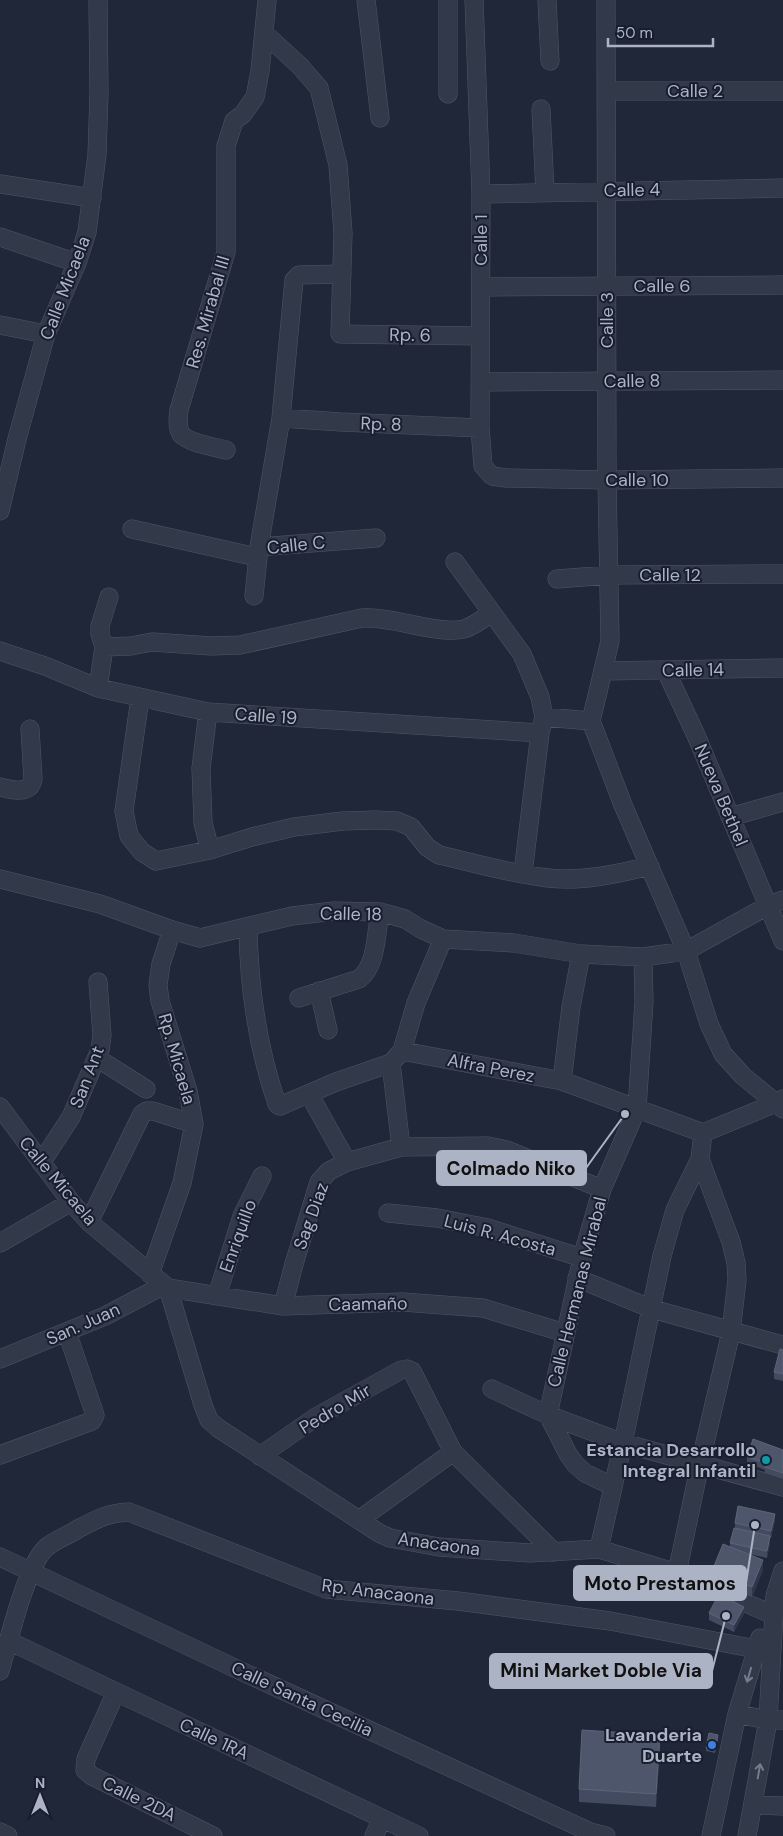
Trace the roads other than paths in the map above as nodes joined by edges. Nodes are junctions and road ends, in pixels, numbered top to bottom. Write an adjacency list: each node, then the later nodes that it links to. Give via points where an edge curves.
1 (98, 0): 20 (street, Calle Micaela, via 99,93)
2 (267, 0): 8 (street, Res. Mirabal III)
3 (366, 0): 14 (street)
4 (448, 0): 12 (street)
5 (474, 0): 19 (street, Calle 1)
6 (547, 0): 9 (street)
7 (606, 0): 10 (street, Calle 3)
8 (264, 33): 23 (street, via 319,88 338,165 344,233); 35 (street, Res. Mirabal III, via 255,97 234,121 226,146 226,252 178,420 182,435 188,440)
9 (550, 61)
10 (607, 91): 11 (street, Calle 2); 17 (street, Calle 3)
11 (783, 91)
12 (448, 94)
13 (541, 109): 18 (street)
14 (380, 118)
15 (0, 184): 20 (street)
16 (783, 188): 17 (street, Calle 4)
17 (607, 190): 18 (street, Calle 4); 25 (street, Calle 3)
18 (546, 192): 19 (street, Calle 4)
19 (481, 194): 26 (street, Calle 1)
20 (92, 198): 22 (street, Calle Micaela, via 87,232)
21 (0, 237): 22 (street)
22 (77, 263): 28 (street, Calle Micaela)
23 (342, 274): 29 (street, Rp. 6, via 340,334); 33 (street, via 299,275 294,280)
24 (783, 285): 25 (street, Calle 6)
25 (607, 286): 26 (street, Calle 6); 32 (street, Calle 3)
26 (481, 287): 29 (street, Calle 1)
27 (0, 325): 28 (street)
28 (46, 334): 39 (street, Calle Micaela)
29 (480, 336): 31 (street, Calle 1)
30 (783, 380): 32 (street, Calle 8)
31 (481, 382): 32 (street, Calle 8); 34 (street, Calle 1)
32 (607, 382): 38 (street, Calle 3)
33 (281, 418): 34 (street, Rp. 8); 42 (street)
34 (480, 428): 36 (street, Calle 1, via 484,466)
35 (226, 450)
36 (492, 476): 38 (street, Calle 10)
37 (783, 478): 38 (street, Calle 10)
38 (607, 480): 45 (street, Calle 3)
39 (0, 511)
40 (132, 529): 42 (street, Calle C, via 252,556)
41 (376, 538): 42 (street, Calle C)
42 (260, 547): 47 (street)
43 (455, 562): 49 (street)
44 (783, 574): 45 (street, Calle 12)
45 (609, 575): 46 (street, Calle 12); 53 (street, Calle 3, via 610,641)
46 (557, 579)
47 (254, 596)
48 (109, 597): 50 (street, via 100,626)
49 (491, 613): 50 (street, via 464,629 378,617 240,645 152,642); 59 (street, via 522,654 540,697)
50 (104, 648): 55 (street)
51 (0, 651): 55 (street, Calle 19)
52 (783, 668): 54 (street, Calle 14)
53 (603, 671): 54 (street, Calle 14); 58 (street, Calle 3)
54 (666, 671): 63 (street, Nueva Bethel)
55 (98, 688): 56 (street, Calle 19)
56 (140, 698): 57 (street, Calle 19); 64 (street, via 124,811 130,836 142,852 156,861)
57 (208, 712): 59 (street, Calle 19); 64 (street, via 201,768 203,823)
58 (591, 721): 59 (street, Calle 19); 65 (street)
59 (542, 725): 66 (street)
60 (30, 729): 61 (street, via 32,785 22,790)
61 (0, 787)
62 (783, 802): 63 (street)
63 (730, 817): 68 (street, Nueva Bethel)
64 (210, 850): 66 (street, via 294,827 343,821 398,821 411,827 427,847 439,855)
65 (650, 866): 66 (street, via 590,877 549,878); 74 (street)
66 (523, 873)
67 (0, 879): 71 (street, Calle 18, via 100,904)
68 (776, 908): 73 (street, Nueva Bethel); 74 (street, Calle 18)
69 (380, 912): 70 (street, Calle 18, via 334,911 292,916); 72 (street, Calle 18, via 405,919); 78 (street, via 372,958 364,975)
70 (248, 928): 71 (street, Calle 18, via 200,938); 85 (street, Alfra Perez, via 257,1031 274,1096 277,1104 283,1106)
71 (172, 930): 89 (street, Rp. Micaela, via 158,985)
72 (443, 939): 75 (street, Calle 18, via 514,943); 81 (street)
73 (783, 941)
74 (686, 951): 76 (street, Calle 18); 86 (street, via 709,1024 723,1054 743,1076)
75 (581, 954): 76 (street, Calle 18); 83 (street)
76 (643, 957): 88 (street, Calle Hermanas Mirabal, via 644,1012)
77 (98, 982): 82 (street, San Ant, via 102,1036)
78 (319, 991): 79 (street); 80 (street)
79 (299, 998)
80 (328, 1030)
81 (396, 1057): 83 (street, Alfra Perez); 85 (street, Alfra Perez); 91 (street)
82 (97, 1058): 84 (street); 94 (street, San Ant, via 71,1118)
83 (562, 1081): 88 (street, Alfra Perez)
84 (146, 1089)
85 (309, 1094): 93 (street)
86 (781, 1103): 90 (street)
87 (0, 1107): 94 (street, Calle Micaela)
88 (636, 1109): 90 (street, Alfra Perez); 96 (street, Calle Hermanas Mirabal)
89 (194, 1124): 99 (street, via 153,1111 142,1114); 103 (street, Rp. Micaela)
90 (702, 1133): 92 (street)
91 (401, 1146): 93 (street, Sag Diaz); 96 (street, Sag Diaz, via 469,1145 507,1150)
92 (700, 1159): 106 (street, via 675,1210); 108 (street, via 736,1263)
93 (347, 1162): 105 (street, Sag Diaz, via 329,1171 319,1182)
94 (41, 1164): 97 (street, Calle Micaela)
95 (262, 1176): 104 (street, Enriquillo, via 242,1216)
96 (602, 1189): 101 (street, Calle Hermanas Mirabal)
97 (70, 1202): 99 (street, Calle Micaela); 100 (street)
98 (388, 1213): 101 (street, Luis R. Acosta, via 488,1228)
99 (89, 1222): 103 (street, Calle Micaela)
100 (0, 1243)
101 (582, 1258): 102 (street, Calle Hermanas Mirabal)
102 (577, 1278): 106 (street); 109 (street, Calle Hermanas Mirabal)
103 (161, 1282): 104 (street, Caamaño); 107 (street, San. Juan, via 105,1316); 117 (street, Anacaona, via 209,1420)
104 (217, 1296): 105 (street, Caamaño)
105 (283, 1306): 109 (street, Caamaño, via 403,1302 483,1308)
106 (652, 1309): 108 (street); 114 (street)
107 (67, 1332): 111 (street, San. Juan); 116 (street, via 95,1415 92,1421)
108 (731, 1332): 110 (street); 118 (street)
109 (565, 1333): 113 (street, Calle Hermanas Mirabal)
110 (783, 1346)
111 (0, 1359)
112 (492, 1389): 113 (street)
113 (548, 1415): 114 (street); 119 (street, via 575,1464 585,1473)
114 (623, 1443): 118 (street); 119 (street)
115 (453, 1452): 117 (street, Pedro Mir, via 412,1371 407,1369 330,1409); 121 (street); 123 (street)
116 (0, 1456)
117 (260, 1456): 121 (street, Anacaona)
118 (700, 1464): 120 (street); 127 (street)
119 (612, 1486): 122 (street)
120 (783, 1487)
121 (359, 1520): 123 (street, Anacaona, via 390,1538 439,1547)
122 (599, 1549): 123 (street, Anacaona); 127 (street, Anacaona)
123 (554, 1552)
124 (0, 1557): 125 (street, Calle Santa Cecilia)
125 (30, 1571): 130 (street, Rp. Anacaona); 131 (street, Rp. Anacaona, via 38,1555 48,1546 99,1518 129,1512 326,1589 458,1601 610,1621); 144 (street, Calle Santa Cecilia, via 590,1832)
126 (783, 1571): 128 (street)
127 (677, 1573): 129 (street, Anacaona)
128 (775, 1596): 129 (street); 135 (street)
129 (769, 1613): 131 (street)
130 (5, 1648): 132 (street, Rp. Anacaona); 133 (street, Calle 1RA)
131 (756, 1649): 134 (street, one-way to 134)
132 (0, 1671)
133 (116, 1692): 138 (street, Calle 1RA); 141 (street, Calle 2DA, via 86,1759 85,1770)
134 (737, 1714): 135 (street); 145 (street)
135 (776, 1720): 136 (street, one-way to 135)
136 (753, 1805): 137 (street); 146 (street)
137 (783, 1806)
138 (382, 1819): 142 (street); 143 (street, Calle 1RA)
139 (0, 1832): 140 (street)
140 (8, 1836)
141 (213, 1836)
142 (374, 1836)
143 (419, 1836)
144 (606, 1836)
145 (711, 1836)
146 (747, 1836)

